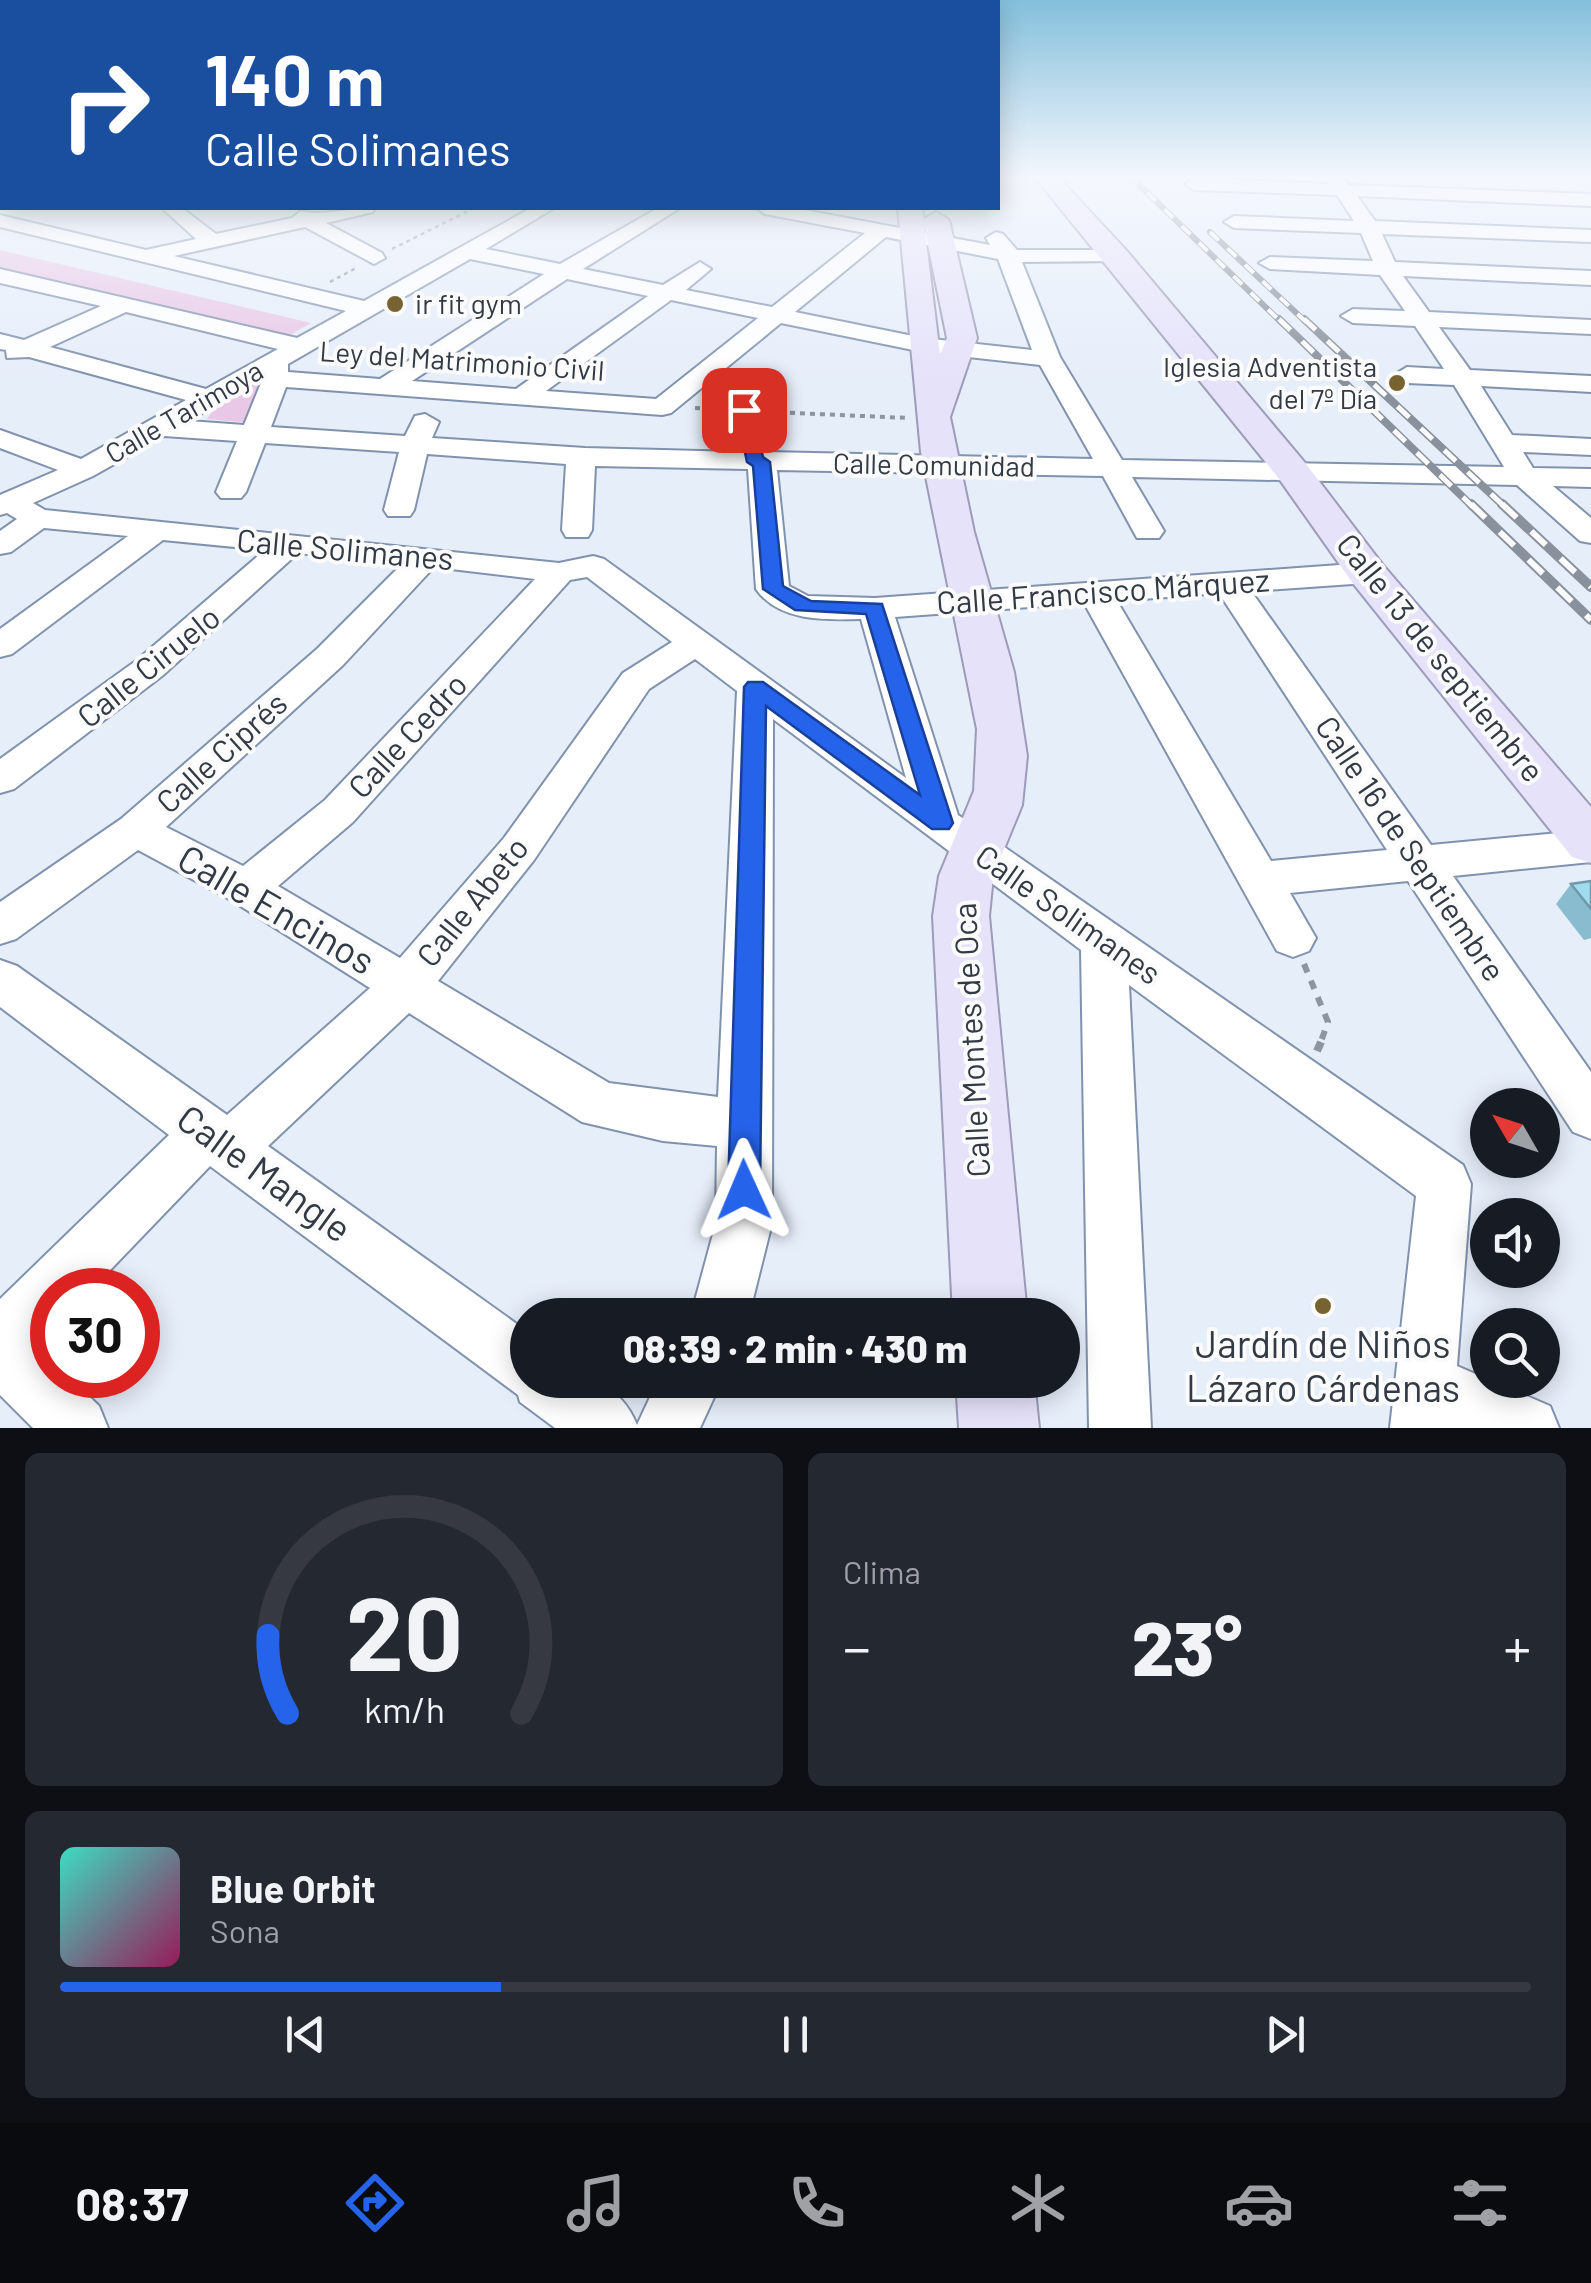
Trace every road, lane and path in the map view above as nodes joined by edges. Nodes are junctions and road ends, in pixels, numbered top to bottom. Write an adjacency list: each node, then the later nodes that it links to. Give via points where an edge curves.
1 (90, 243): 14 (street)
2 (104, 243): 14 (street)
3 (200, 243): 17 (street)
4 (347, 243): 19 (street)
5 (479, 243): 15 (street, Calle Tarimoya)
6 (613, 243): 23 (street)
7 (867, 243): 31 (street)
8 (921, 243): 34 (main road, Calle Montes de Oca)
9 (927, 243): 36 (main road, via 959,320)
10 (970, 243): 16 (street)
11 (999, 243): 16 (street)
12 (1104, 243): 18 (main road, Calle 13 de septiembre)
13 (1375, 243): 22 (street)
14 (108, 247): 17 (street)
15 (462, 252): 23 (street); 29 (street, Calle Tarimoya)
16 (1008, 254): 18 (street); 37 (street)
17 (147, 256): 29 (street)
18 (1116, 256): 61 (main road, Calle 13 de septiembre)
19 (374, 258)
20 (1270, 264): 22 (street)
21 (700, 269): 26 (street)
22 (1387, 269): 25 (street); 32 (street)
23 (560, 274): 26 (street); 42 (street)
24 (0, 276): 27 (street, Ley del Matrimonio Civil)
25 (1591, 278)
26 (664, 294): 31 (street); 44 (street)
27 (96, 300): 28 (street, Ley del Matrimonio Civil); 35 (street)
28 (121, 306): 35 (street); 38 (street, Ley del Matrimonio Civil)
29 (364, 308): 38 (street, Calle Tarimoya)
30 (1353, 316): 32 (street)
31 (776, 317): 34 (street); 47 (street)
32 (1421, 318): 33 (street); 40 (street)
33 (1591, 327)
34 (922, 344): 36 (street); 49 (main road, Calle Montes de Oca)
35 (5, 349): 45 (street)
36 (960, 351): 37 (street); 49 (main road)
37 (1049, 359): 59 (street)
38 (283, 362): 42 (street, Ley del Matrimonio Civil); 45 (street, Calle Tarimoya); 51 (street)
39 (1407, 375): 40 (street)
40 (1462, 377): 41 (street); 53 (street)
41 (1591, 384)
42 (385, 387): 43 (street, Ley del Matrimonio Civil)
43 (439, 390): 44 (street, Ley del Matrimonio Civil); 54 (street)
44 (518, 399): 46 (street, Ley del Matrimonio Civil)
45 (198, 403): 50 (street, Calle Tarimoya)
46 (585, 403): 47 (street, Ley del Matrimonio Civil); 56 (street)
47 (662, 407): 48 (path)
48 (744, 410): 49 (path); 57 (street)
49 (934, 418): 58 (main road, Calle Montes de Oca)
50 (159, 427): 51 (street, Calle Comunidad); 60 (street, Calle Tarimoya)
51 (254, 433): 54 (street, Calle Comunidad); 64 (street)
52 (0, 438): 60 (street)
53 (1500, 443): 55 (street); 62 (street)
54 (416, 444): 56 (street, Calle Comunidad); 66 (street)
55 (1591, 447)
56 (578, 456): 57 (street, Calle Comunidad); 68 (street)
57 (759, 462): 58 (street, Calle Comunidad); 80 (street, Calle Francisco Márquez, via 773,589 811,607)
58 (941, 466): 59 (street, Calle Comunidad); 79 (main road, Calle Montes de Oca)
59 (1115, 469): 61 (street, Calle Comunidad); 69 (street)
60 (83, 470): 65 (street, Calle Tarimoya)
61 (1292, 472): 62 (street, Calle Comunidad); 75 (main road, Calle 13 de septiembre)
62 (1524, 476): 63 (street, Calle Comunidad); 71 (street)
63 (1591, 478)
64 (231, 492)
65 (5, 504): 67 (street, Calle Solimanes)
66 (399, 510)
67 (38, 518): 70 (street, Calle Solimanes); 73 (street)
68 (577, 530)
69 (1148, 531)
70 (154, 532): 72 (street, Calle Solimanes); 82 (street)
71 (1591, 534)
72 (288, 544): 74 (street, Calle Solimanes); 84 (street, Calle Ciruelo, via 209,622 99,712)
73 (0, 545)
74 (426, 557): 76 (street, Calle Solimanes); 85 (street, Calle Ciprés, via 330,657)
75 (1367, 572): 77 (street, Calle Francisco Márquez); 87 (main road, Calle 13 de septiembre)
76 (559, 574): 81 (street, Calle Solimanes, via 593,566); 90 (street, Calle Cedro, via 338,811)
77 (1230, 584): 78 (street, Calle Francisco Márquez); 88 (street, Calle 16 de Septiembre)
78 (1096, 594): 79 (street, Calle Francisco Márquez); 89 (street)
79 (972, 600): 80 (street, Calle Francisco Márquez); 86 (main road, Calle Montes de Oca, via 1002,752 1000,796 992,827)
80 (875, 608): 86 (street)
81 (696, 642): 83 (street, Calle Solimanes); 95 (street, Calle Abeto, via 636,681 519,849)
82 (0, 646)
83 (756, 687): 86 (street, Calle Solimanes); 98 (street)
84 (0, 778)
85 (136, 830): 90 (street, Calle Encinos); 91 (street, Calle Ciprés)
86 (959, 837): 93 (street, Calle Solimanes); 101 (main road, Calle Montes de Oca)
87 (1591, 844): 88 (street)
88 (1420, 863): 89 (street); 97 (street, Calle 16 de Septiembre)
89 (1262, 879): 92 (street)
90 (246, 888): 95 (street, Calle Encinos)
91 (0, 926)
92 (1293, 938): 96 (path, via 1328,1022)
93 (1104, 941): 96 (street, Calle Solimanes); 113 (street)
94 (0, 980): 99 (street, Calle Mangle)
95 (405, 986): 98 (street, Calle Encinos, via 600,1106); 99 (street, Calle Abeto)
96 (1306, 1082): 108 (street, Calle Solimanes, via 1444,1184)
97 (1591, 1115)
98 (743, 1124): 100 (street, via 744,1222)
99 (218, 1140): 102 (street, Calle Abeto); 104 (street, Calle Mangle)
100 (724, 1298)
101 (989, 1298)
102 (0, 1341)
103 (0, 1353): 109 (street)
104 (510, 1356)
105 (566, 1398): 110 (street)
106 (681, 1398): 111 (street)
107 (996, 1398): 112 (main road)
108 (1423, 1405): 114 (street)
109 (78, 1428)
110 (607, 1428)
111 (667, 1428)
112 (999, 1428)
113 (1120, 1428)
114 (1528, 1428)

